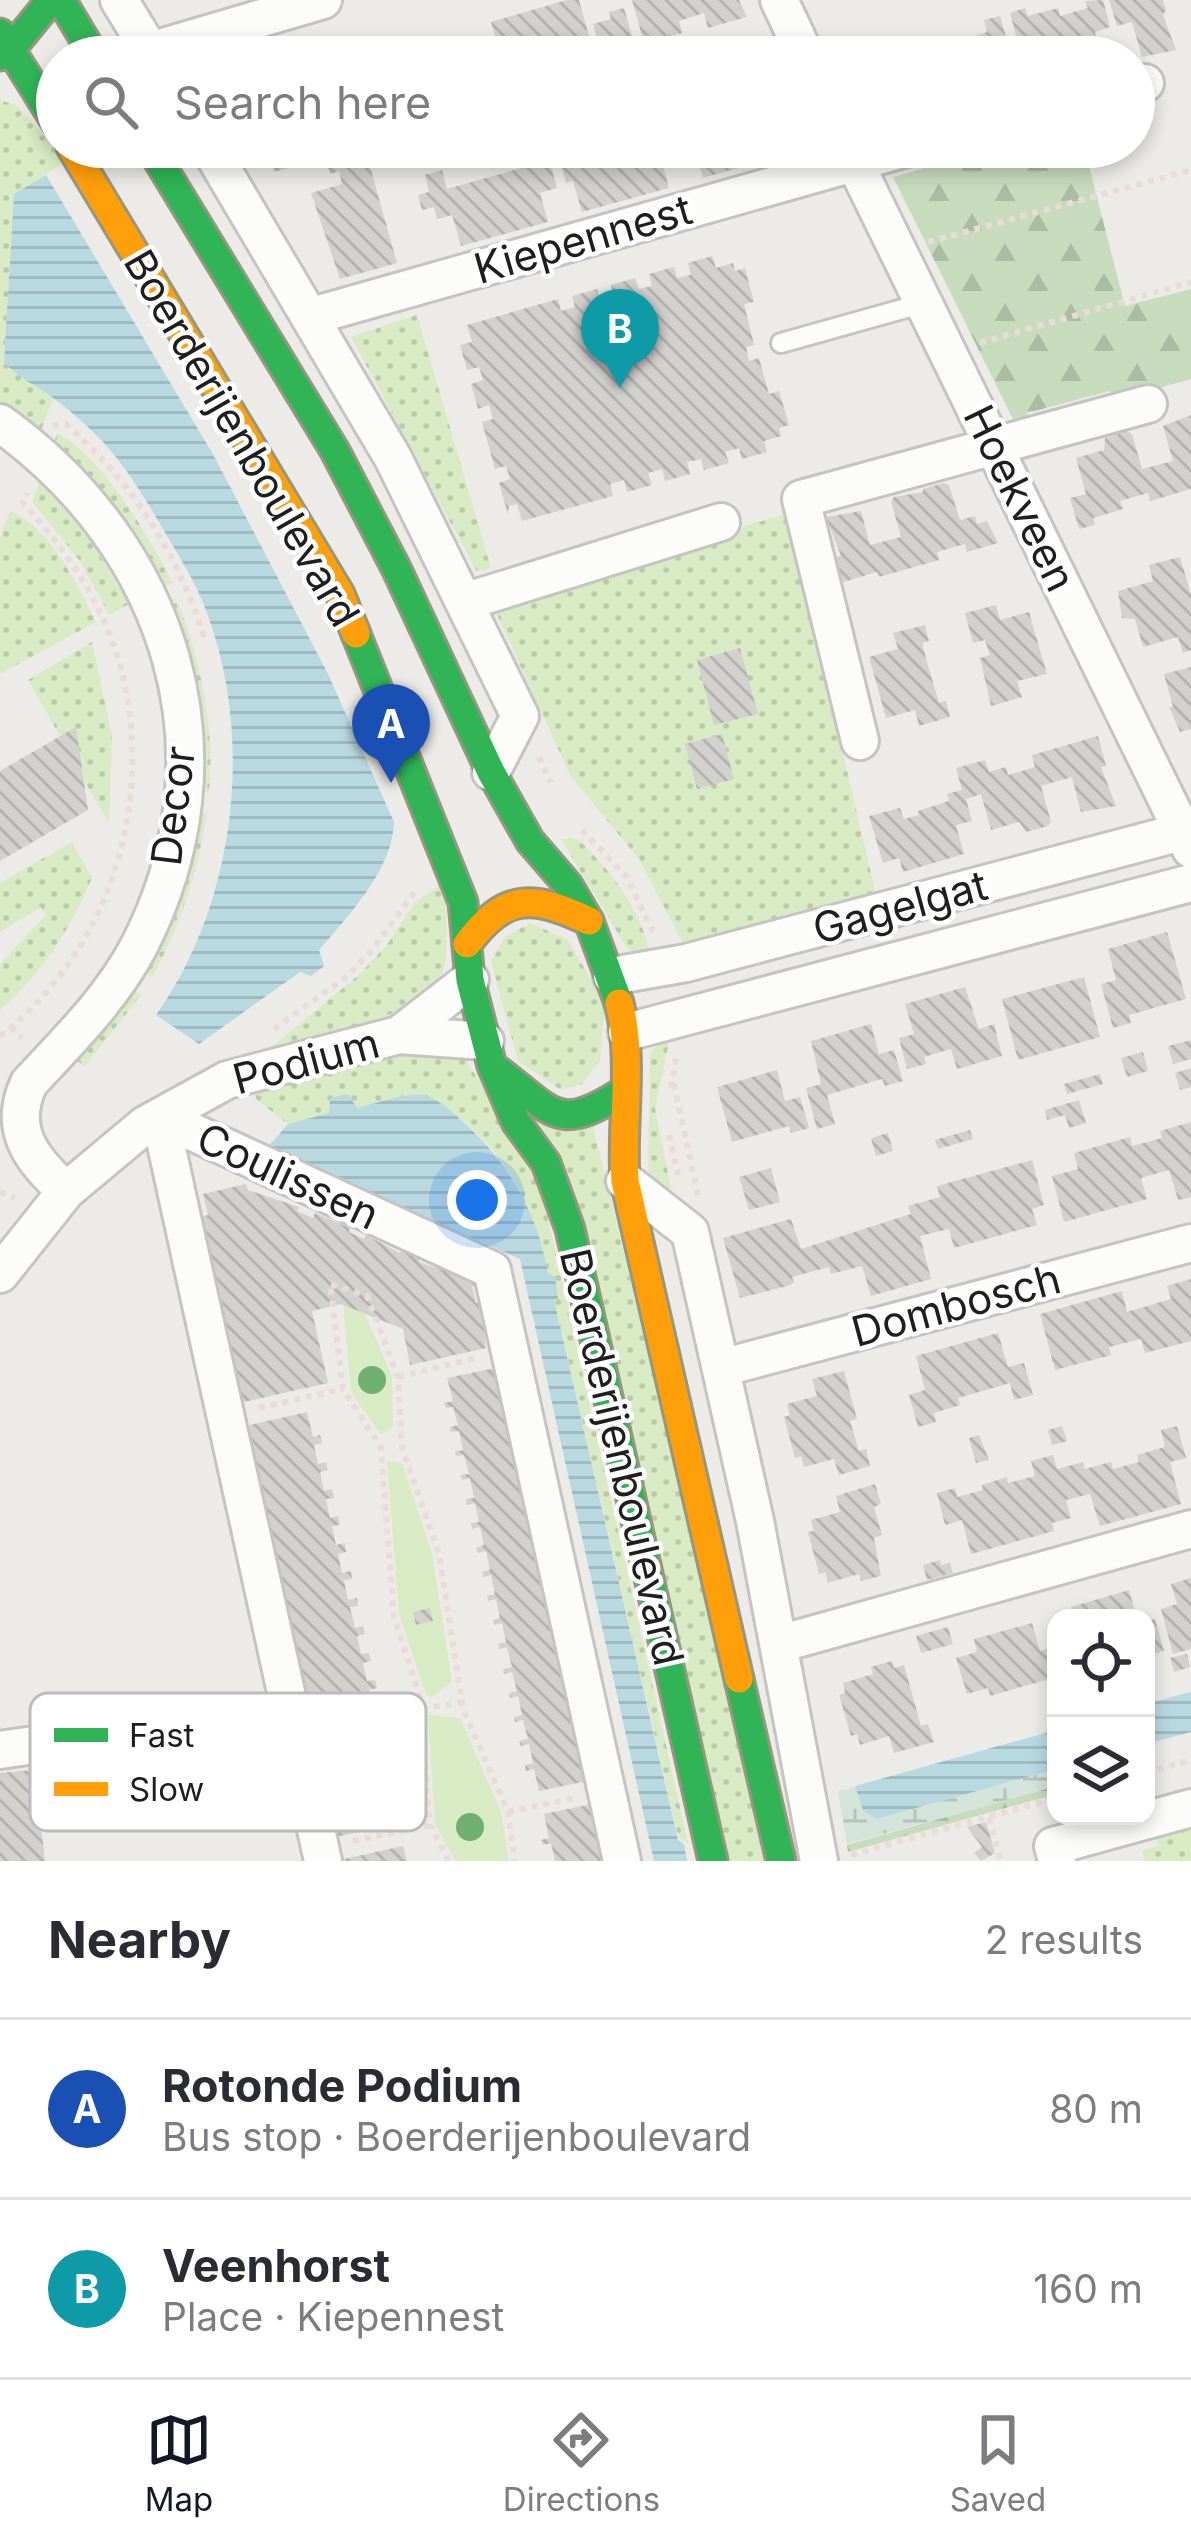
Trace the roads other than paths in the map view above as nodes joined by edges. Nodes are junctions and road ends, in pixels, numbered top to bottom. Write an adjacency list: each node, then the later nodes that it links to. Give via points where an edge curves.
1 (51, 0): 10 (main road)
2 (62, 0): 6 (main road)
3 (119, 0): 7 (street)
4 (323, 0): 8 (street)
5 (779, 0): 9 (street)
6 (83, 36)
7 (141, 36)
8 (209, 36)
9 (796, 36)
10 (4, 46): 11 (main road)
11 (36, 93)
12 (84, 168): 30 (main road, Boerderijenboulevard, via 340,594 452,870)
13 (163, 168): 26 (main road, Boerderijenboulevard, via 335,451)
14 (222, 168): 18 (street)
15 (804, 168): 18 (street, Kiepennest)
16 (858, 168): 17 (street, Hoekveen)
17 (924, 303): 19 (lane); 22 (street, Hoekveen)
18 (312, 316): 24 (street)
19 (782, 343)
20 (1148, 404): 22 (street)
21 (0, 423): 38 (street, Decor, via 97,510 140,577 170,651 183,729 180,821 156,909 113,989 23,1095 27,1149)
22 (994, 445): 25 (street, via 801,499); 27 (street, Hoekveen)
23 (721, 522): 24 (street)
24 (467, 601): 26 (street, via 520,716)
25 (860, 741)
26 (491, 772): 29 (main road, Boerderijenboulevard)
27 (1188, 840): 31 (street, Gagelgat)
28 (1191, 883): 32 (street, Gagelgat)
29 (589, 922): 30 (main road, via 549,901 526,900 493,911); 31 (main road, Boerderijenboulevard)
30 (468, 962): 33 (street, Podium); 34 (main road, Boerderijenboulevard)
31 (612, 976): 32 (main road, Boerderijenboulevard)
32 (627, 1032): 35 (main road, Boerderijenboulevard)
33 (399, 1035): 34 (street, Podium); 36 (street, Podium, via 227,1080)
34 (489, 1054): 35 (main road, via 533,1102 560,1115 585,1115); 50 (main road, Boerderijenboulevard, via 570,1229)
35 (624, 1091): 37 (main road, Boerderijenboulevard)
36 (160, 1117): 38 (street, Podium); 44 (street, Coulissen); 49 (street, Coulissen, via 491,1270)
37 (625, 1181): 41 (street, via 690,1232); 51 (main road, Boerderijenboulevard)
38 (66, 1191): 40 (street, Podium)
39 (1191, 1243): 41 (street, Dombosch)
40 (0, 1274)
41 (721, 1368): 43 (street)
42 (1191, 1529): 43 (street)
43 (779, 1644): 48 (street)
44 (293, 1693)
45 (30, 1746): 46 (street)
46 (0, 1750)
47 (1191, 1808): 52 (street, via 1053,1846)
48 (830, 1859)
49 (622, 1861)
50 (713, 1861)
51 (781, 1861)
52 (1057, 1861)

